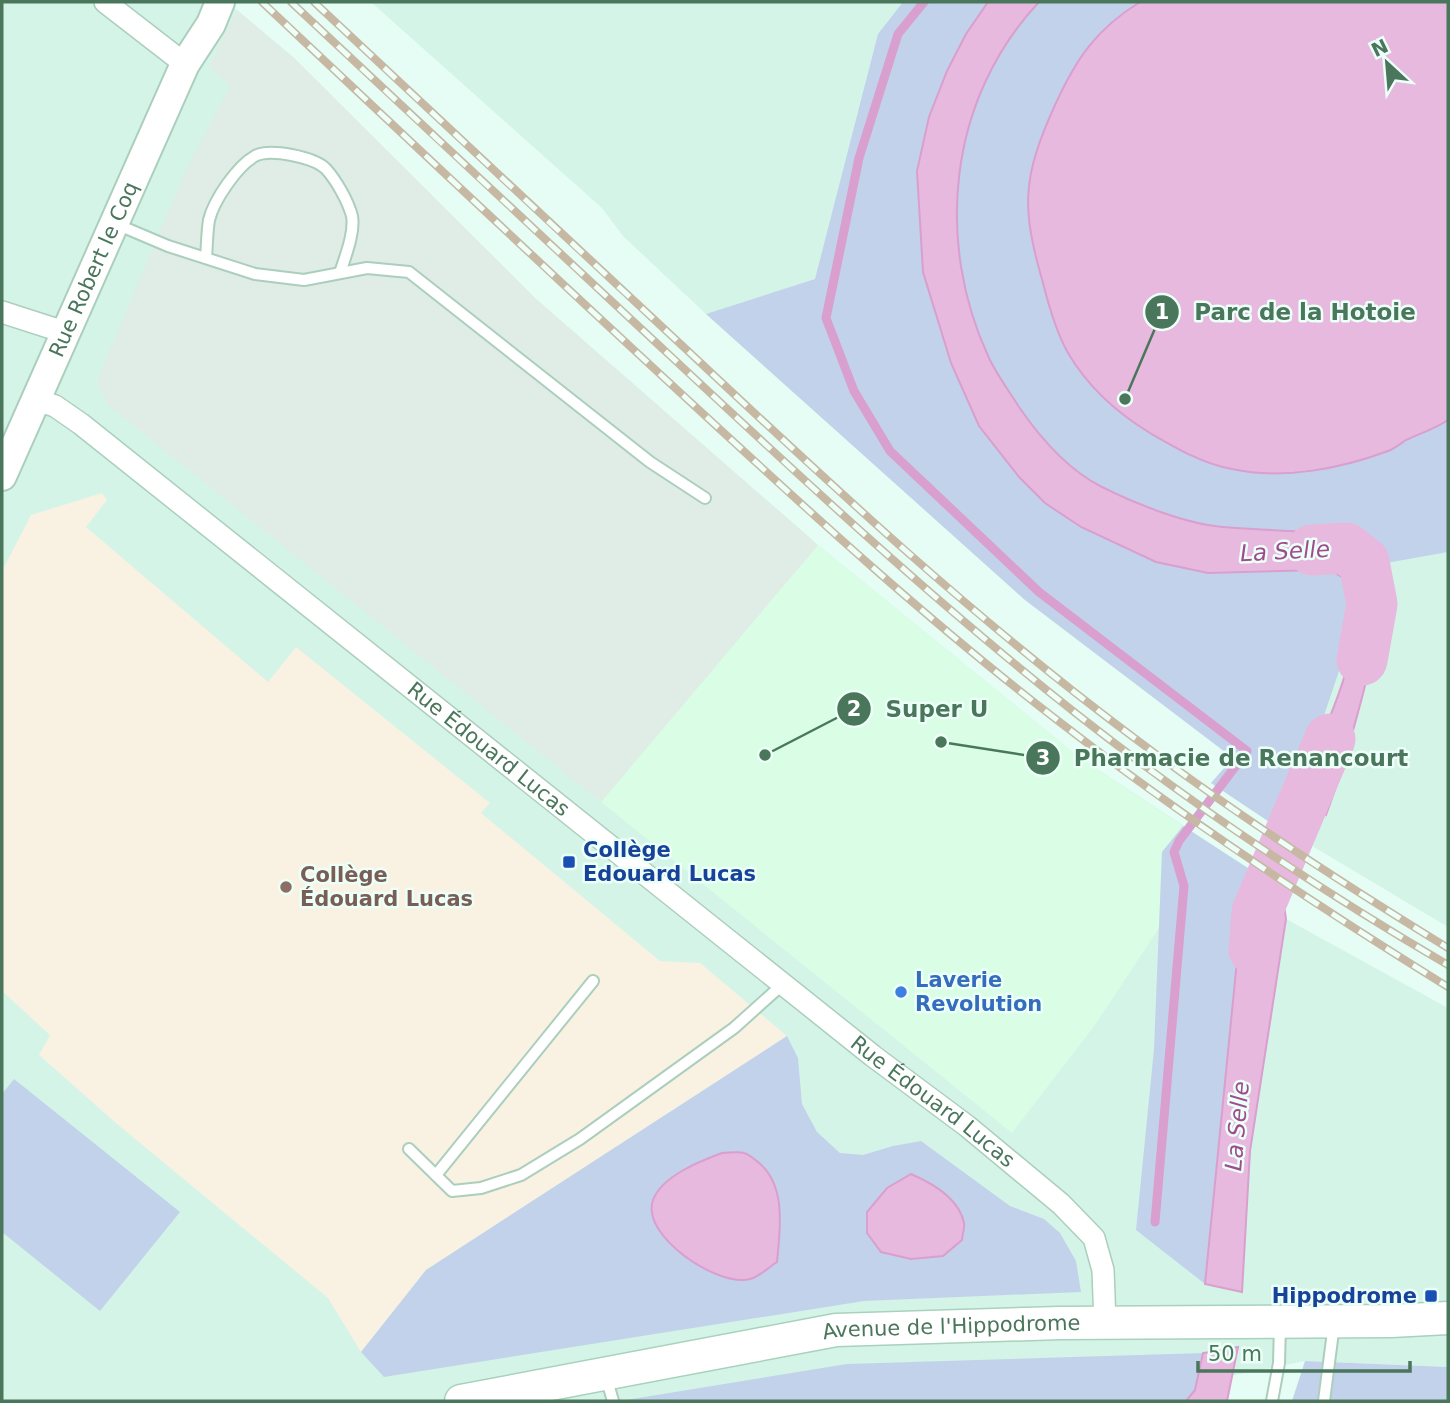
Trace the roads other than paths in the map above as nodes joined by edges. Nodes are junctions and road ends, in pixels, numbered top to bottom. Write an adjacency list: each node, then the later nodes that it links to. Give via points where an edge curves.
1 (105, 2): 4 (street)
2 (202, 2): 4 (street)
3 (220, 2): 4 (street)
4 (185, 64): 5 (street, Rue Robert le Coq)
5 (115, 224): 6 (lane); 9 (street, Rue Robert le Coq)
6 (206, 258): 7 (lane, via 255,274 304,280); 7 (lane, via 209,219 236,172 257,155 281,153 325,167 341,191 352,217)
7 (340, 273): 12 (lane, via 367,268 409,272 650,462)
8 (2, 312): 9 (street)
9 (67, 333): 10 (street, Rue Robert le Coq)
10 (37, 400): 11 (street, Rue Robert le Coq); 14 (street, Rue Édouard Lucas, via 81,424)
11 (2, 476)
12 (705, 498)
13 (593, 981): 16 (lane)
14 (783, 984): 16 (lane, via 734,1028 580,1139 521,1175 481,1188 452,1191); 20 (street, Rue Édouard Lucas, via 978,1135 1061,1204 1094,1238 1103,1270)
15 (409, 1149): 16 (lane)
16 (436, 1175)
17 (1448, 1318): 18 (main road, Avenue de l'Hippodrome)
18 (1335, 1321): 19 (main road, Avenue de l'Hippodrome); 24 (lane)
19 (1271, 1322): 20 (main road, Avenue de l'Hippodrome); 23 (lane, via 1279,1363)
20 (1105, 1323): 21 (main road, Avenue de l'Hippodrome, via 836,1330)
21 (609, 1388): 22 (main road, Avenue de l'Hippodrome)
22 (461, 1401)
23 (1272, 1401)
24 (1324, 1401)

